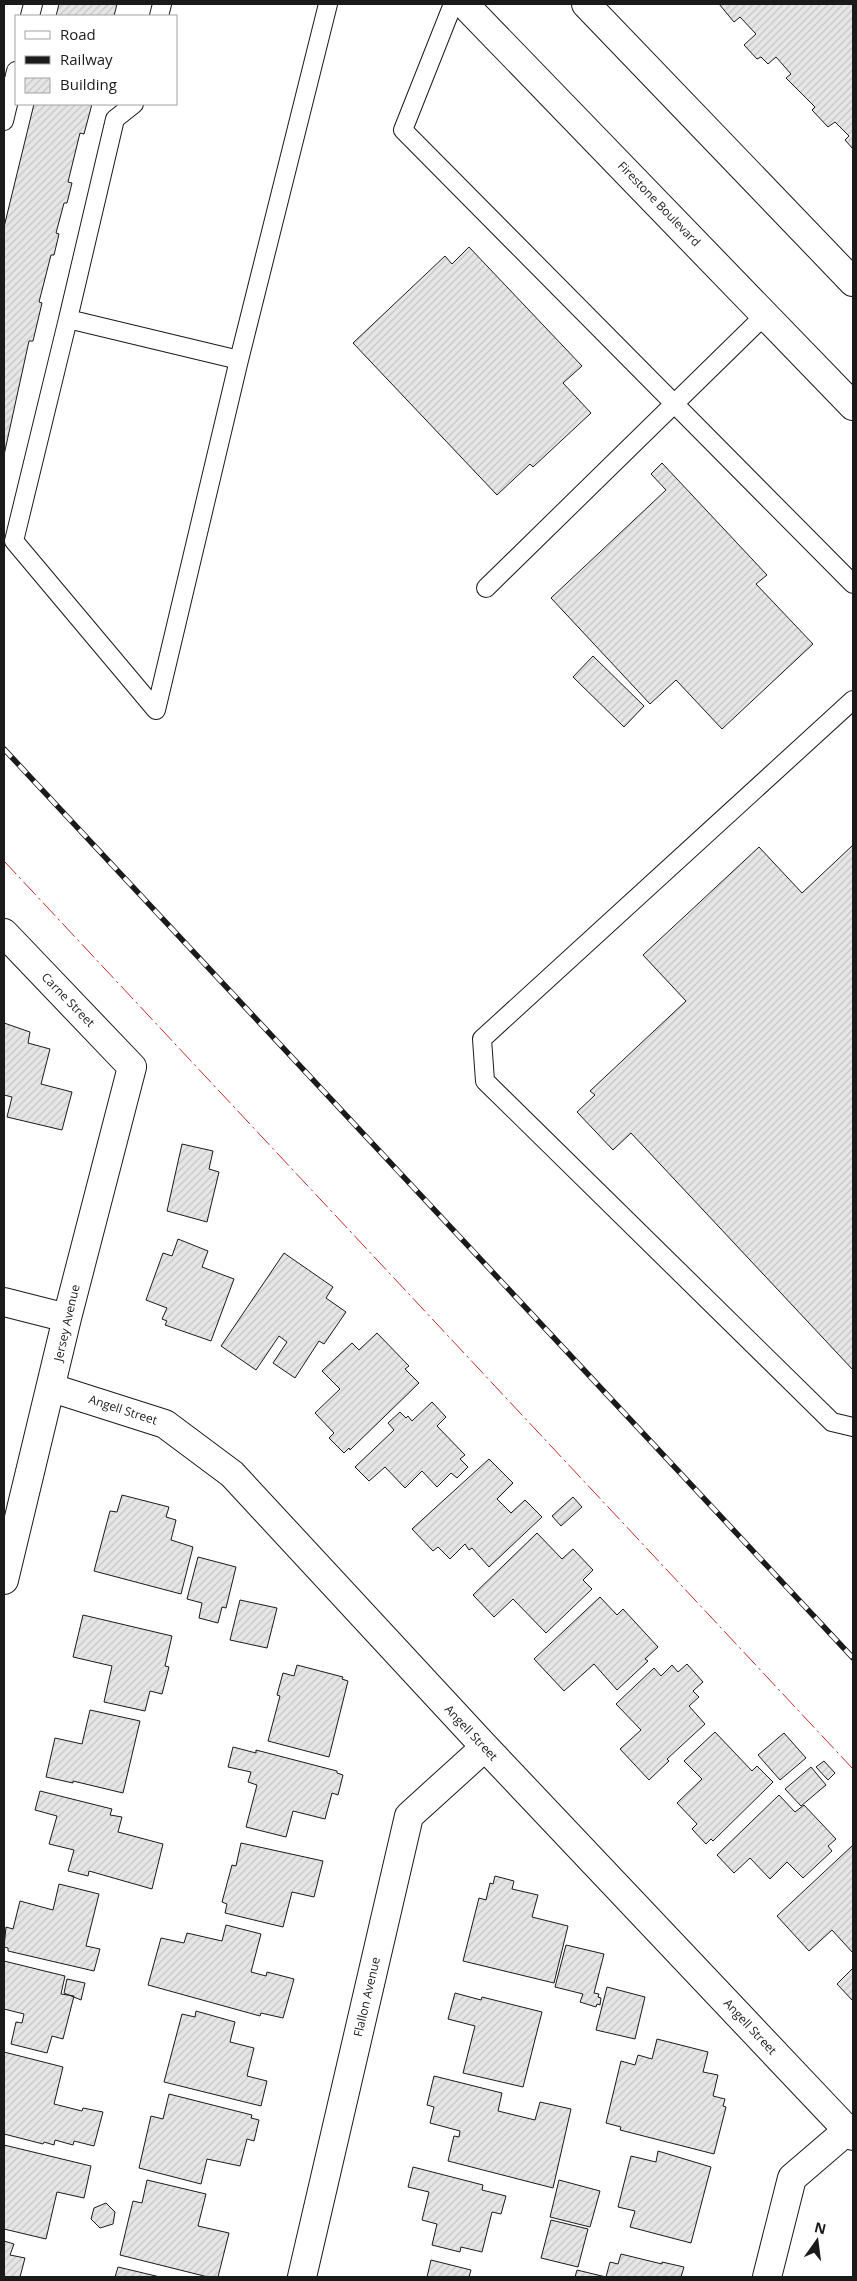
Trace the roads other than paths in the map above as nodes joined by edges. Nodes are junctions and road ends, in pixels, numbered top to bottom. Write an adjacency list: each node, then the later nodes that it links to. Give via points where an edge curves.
1 (328, 4): 11 (lane)
2 (453, 4): 12 (lane, via 403,130)
3 (464, 4): 9 (street, Firestone Boulevard)
4 (586, 4): 8 (street)
5 (15, 75): 7 (lane)
6 (133, 105): 10 (lane, via 115,120)
7 (4, 121)
8 (853, 282)
9 (766, 314): 12 (lane); 13 (street, Firestone Boulevard)
10 (68, 319): 11 (lane); 11 (lane, via 14,541 156,710)
11 (239, 360)
12 (675, 404): 14 (lane); 15 (lane)
13 (853, 406)
14 (853, 584)
15 (486, 588)
16 (853, 700): 22 (lane, via 482,1039 485,1081 832,1422)
17 (4, 933): 18 (street, Carne Street)
18 (132, 1067): 20 (street, Jersey Avenue)
19 (4, 1302): 20 (street)
20 (67, 1318): 21 (street, Jersey Avenue)
21 (52, 1388): 23 (street, Jersey Avenue); 24 (street, Angell Street, via 165,1424 232,1474)
22 (853, 1427)
23 (4, 1580)
24 (485, 1747): 25 (street, Angell Street); 26 (street, Flallon Avenue, via 409,1816)
25 (851, 2133): 27 (street, via 792,2178)
26 (302, 2277)
27 (767, 2277)

